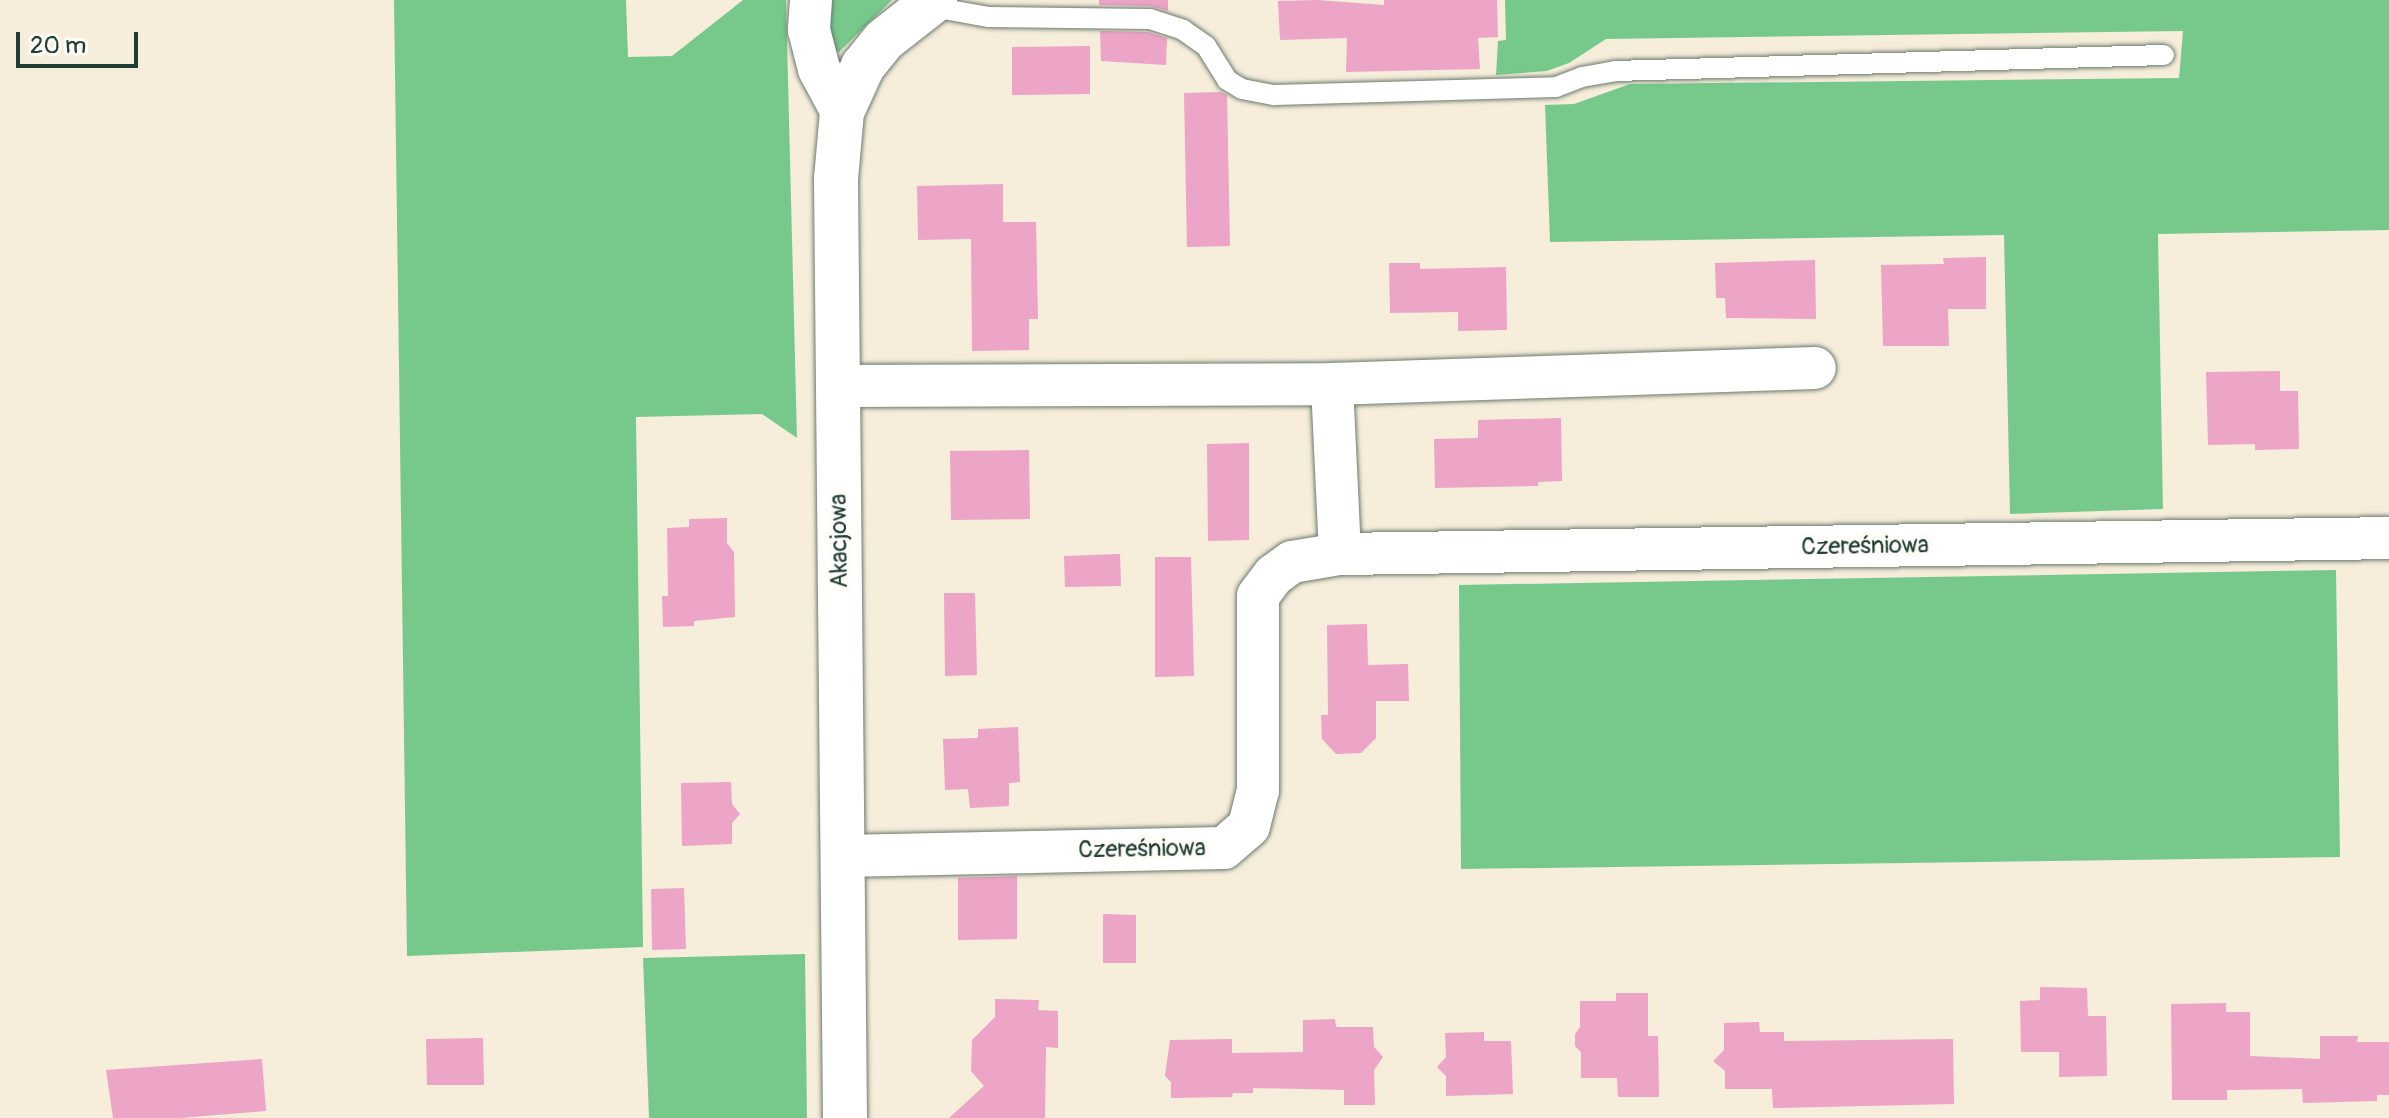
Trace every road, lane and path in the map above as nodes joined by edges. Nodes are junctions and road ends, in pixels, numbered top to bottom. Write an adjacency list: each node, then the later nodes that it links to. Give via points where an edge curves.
1 (811, 0): 4 (street, via 809,30 819,69)
2 (931, 3): 3 (lane, via 989,17 1150,19 1183,30 1206,46 1227,80 1242,89 1274,95 1556,87 1615,71); 4 (street, Akacjowa, via 884,40 863,66)
3 (2164, 55)
4 (842, 112): 7 (street, Akacjowa, via 836,179)
5 (1815, 368): 6 (street)
6 (1332, 384): 7 (street); 9 (street)
7 (838, 386): 10 (street, Akacjowa)
8 (2389, 538): 9 (street, Czereśniowa)
9 (1340, 554): 10 (street, Czereśniowa, via 1292,562 1258,596 1258,791 1249,826 1224,848)
10 (842, 856): 11 (street, Akacjowa)
11 (845, 1118)

